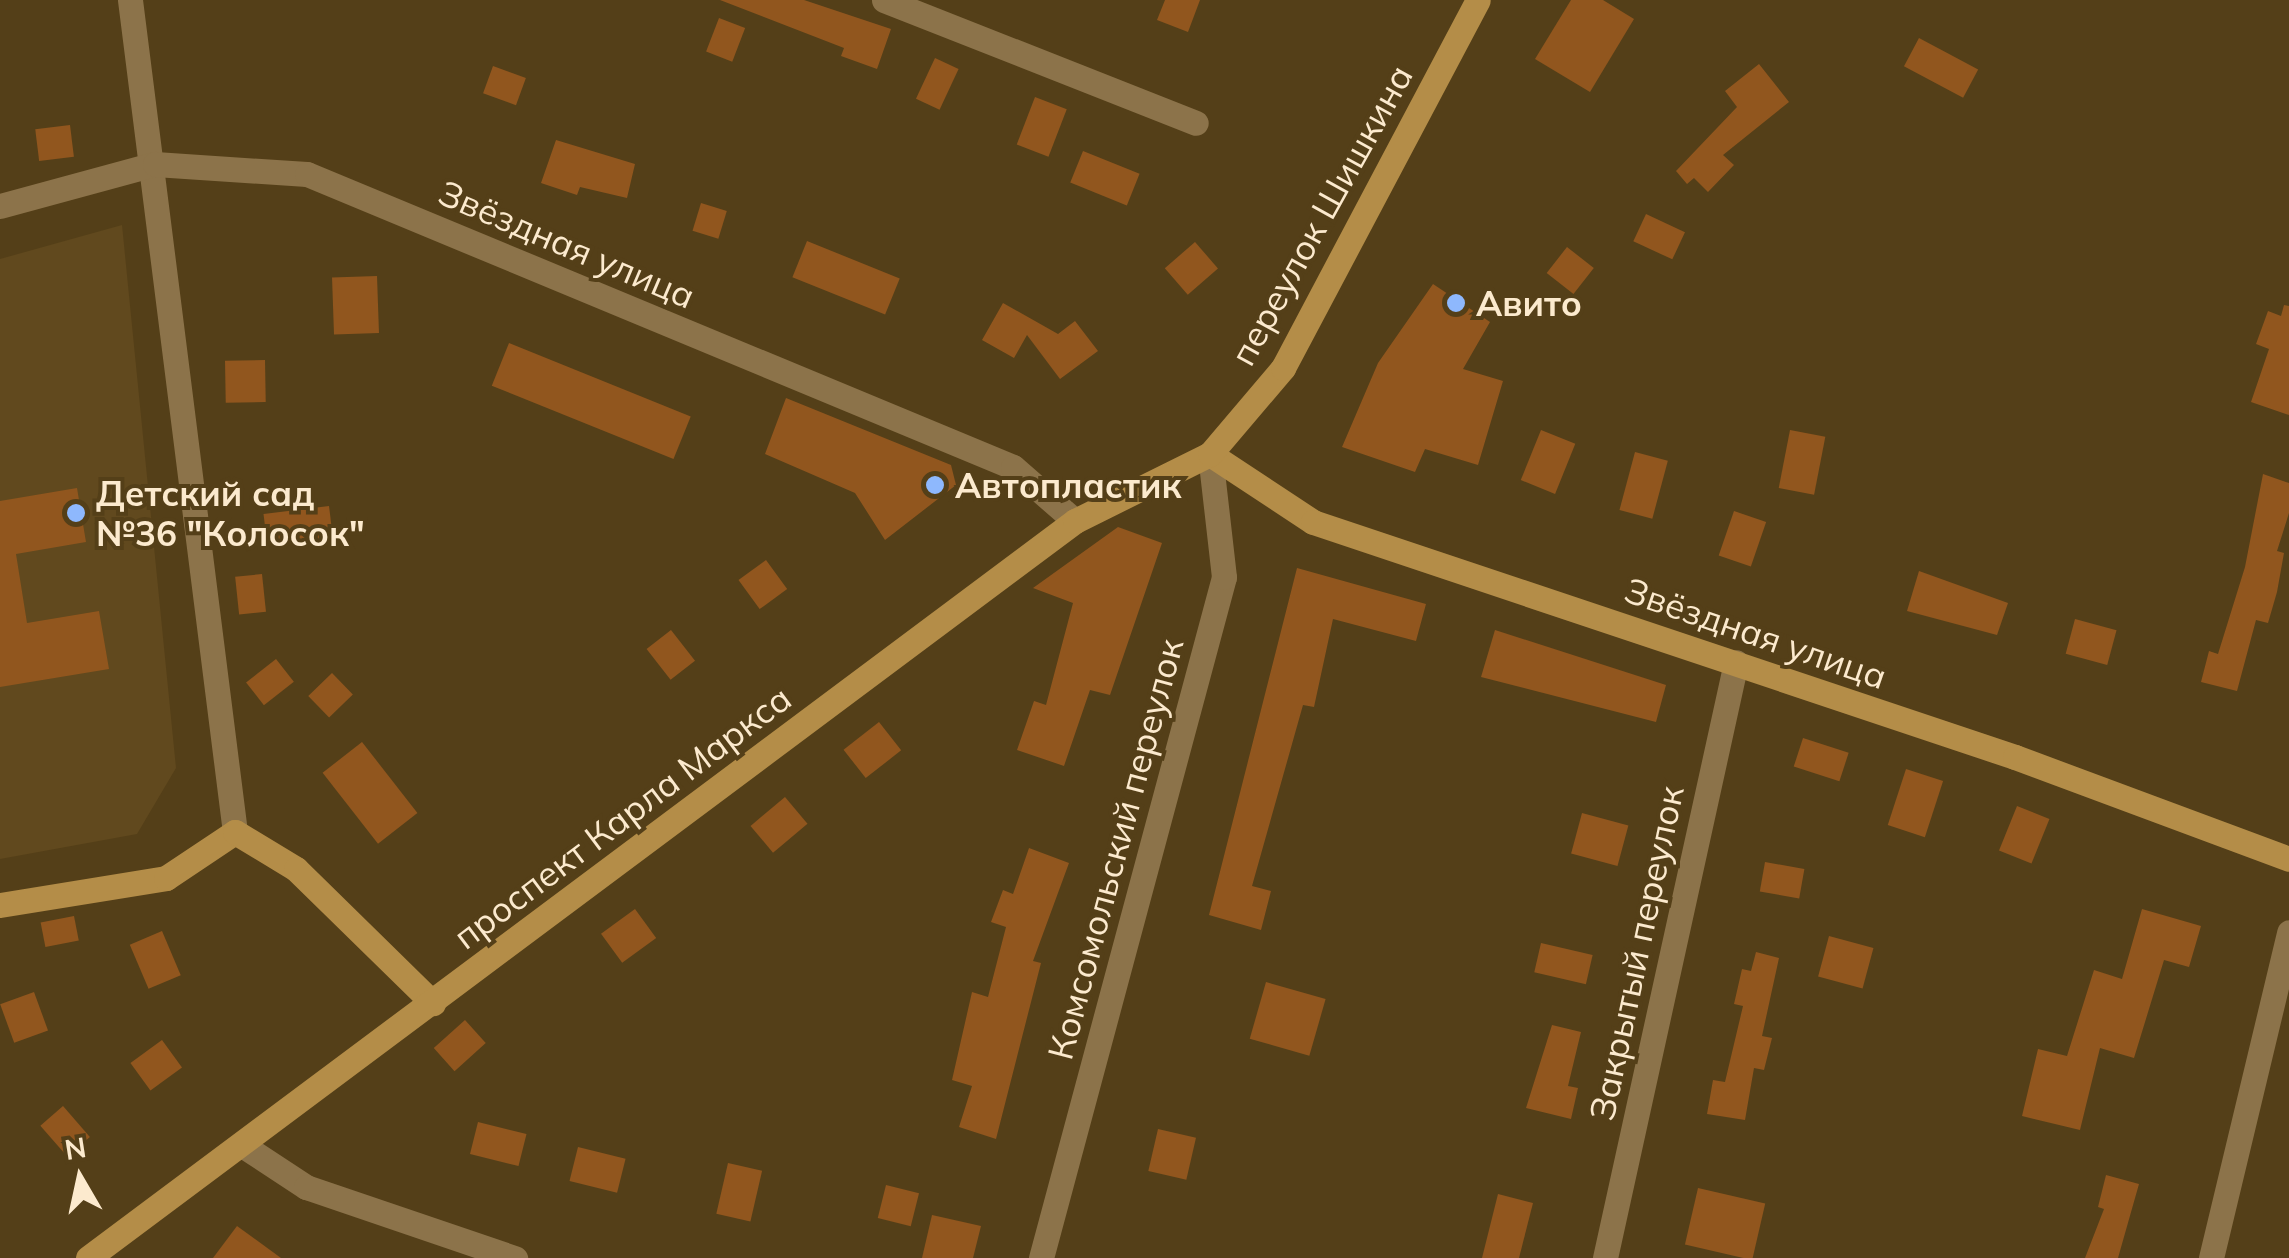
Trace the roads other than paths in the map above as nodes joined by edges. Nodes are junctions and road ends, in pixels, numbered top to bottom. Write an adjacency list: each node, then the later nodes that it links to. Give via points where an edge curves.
1 (130, 0): 5 (street)
2 (884, 0): 4 (street)
3 (1478, 0): 7 (main road, переулок Шишкина, via 1283,368)
4 (1196, 122)
5 (156, 164): 6 (street, Звёздная улица); 8 (street, Звёздная улица, via 307,174 1013,467); 10 (street)
6 (0, 206)
7 (1210, 454): 8 (main road, проспект Карла Маркса); 9 (main road, Звёздная улица, via 1313,522); 18 (street, Комсомольский переулок, via 1224,577)
8 (1076, 520): 14 (main road, проспект Карла Маркса)
9 (1736, 662): 11 (main road, Звёздная улица); 19 (street, Закрытый переулок)
10 (235, 832): 12 (main road, via 166,878); 14 (main road, via 296,868)
11 (2289, 860)
12 (0, 905)
13 (2289, 932): 20 (street)
14 (433, 1003): 15 (main road, проспект Карла Маркса)
15 (242, 1145): 16 (main road, проспект Карла Маркса); 17 (street, via 306,1187)
16 (88, 1258)
17 (514, 1258)
18 (1042, 1258)
19 (1604, 1258)
20 (2211, 1258)

